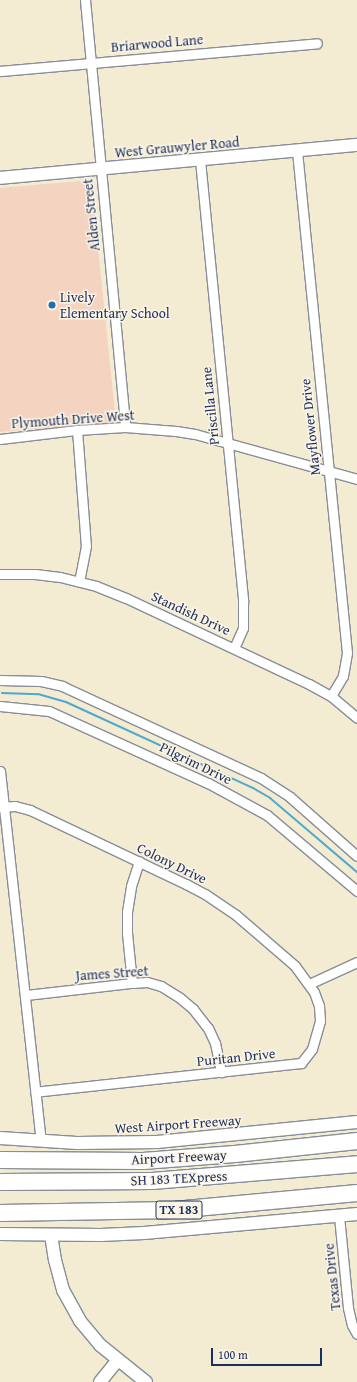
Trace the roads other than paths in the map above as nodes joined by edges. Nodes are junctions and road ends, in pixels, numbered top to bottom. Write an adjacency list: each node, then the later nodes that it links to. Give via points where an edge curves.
1 (85, 0): 3 (street, Alden Street)
2 (317, 42): 3 (street, Briarwood Lane)
3 (90, 63): 4 (street, Briarwood Lane); 8 (street, Alden Street)
4 (0, 71)
5 (357, 145): 6 (main road, West Grauwyler Road)
6 (297, 151): 7 (main road, West Grauwyler Road); 14 (street, Mayflower Drive)
7 (200, 160): 8 (main road, West Grauwyler Road); 13 (street, Priscilla Lane)
8 (100, 168): 9 (main road, West Grauwyler Road); 10 (street, Alden Street)
9 (0, 178)
10 (126, 427): 11 (street, Plymouth Drive West); 13 (street, Plymouth Drive West, via 176,431)
11 (77, 430): 12 (street, Plymouth Drive West); 17 (street, via 86,546)
12 (0, 439)
13 (228, 443): 14 (street, Plymouth Drive West); 18 (street, Priscilla Lane, via 244,619)
14 (329, 472): 15 (street, Plymouth Drive West); 20 (street, Mayflower Drive, via 347,653 343,676)
15 (357, 479)
16 (0, 574): 17 (street, Standish Drive, via 35,574)
17 (78, 581): 18 (street, Standish Drive, via 126,598)
18 (234, 648): 20 (street, Standish Drive)
19 (0, 680): 25 (street, Pilgrim Drive, via 41,681 62,686 261,778 290,797)
20 (331, 696): 22 (street, Standish Drive)
21 (0, 706): 27 (street, Pilgrim Drive, via 50,711 208,783 267,815)
22 (357, 718)
23 (0, 771): 24 (street)
24 (2, 807): 26 (street, Colony Drive, via 15,806 30,810); 31 (street)
25 (357, 856)
26 (139, 861): 29 (street, via 126,912); 30 (street, Colony Drive, via 186,884 224,907 295,966)
27 (357, 891)
28 (357, 962): 30 (street)
29 (132, 983): 31 (street, James Street); 32 (street, James Street, via 147,982 161,986 193,1009 212,1035)
30 (309, 984): 32 (street, Puritan Drive, via 319,1006 320,1021 312,1049 301,1063)
31 (26, 995): 33 (street)
32 (221, 1072): 33 (street, Puritan Drive)
33 (36, 1092): 36 (street)
34 (357, 1122): 36 (main road, West Airport Freeway, via 157,1142 118,1144)
35 (0, 1138): 36 (main road, West Airport Freeway)
36 (41, 1141)
37 (357, 1141): 40 (highway, Airport Freeway, via 143,1161)
38 (0, 1150): 40 (highway, via 11,1150)
39 (0, 1160): 40 (highway, Airport Freeway)
40 (38, 1160)
41 (357, 1164): 43 (highway, SH 183 TEXpress, via 152,1181)
42 (357, 1172): 44 (highway, SH 183 TEXpress, via 152,1187)
43 (0, 1182)
44 (0, 1188)
45 (357, 1193): 46 (highway, TX 183, via 174,1210)
46 (0, 1213)
47 (357, 1214): 48 (main road)
48 (339, 1216): 50 (main road, via 144,1233); 51 (street, Texas Drive, via 348,1308)
49 (0, 1234): 50 (main road)
50 (51, 1235): 52 (main road, via 56,1266 67,1297 88,1332)
51 (357, 1334)
52 (118, 1360): 53 (main road); 54 (main road)
53 (100, 1382)
54 (146, 1382)

